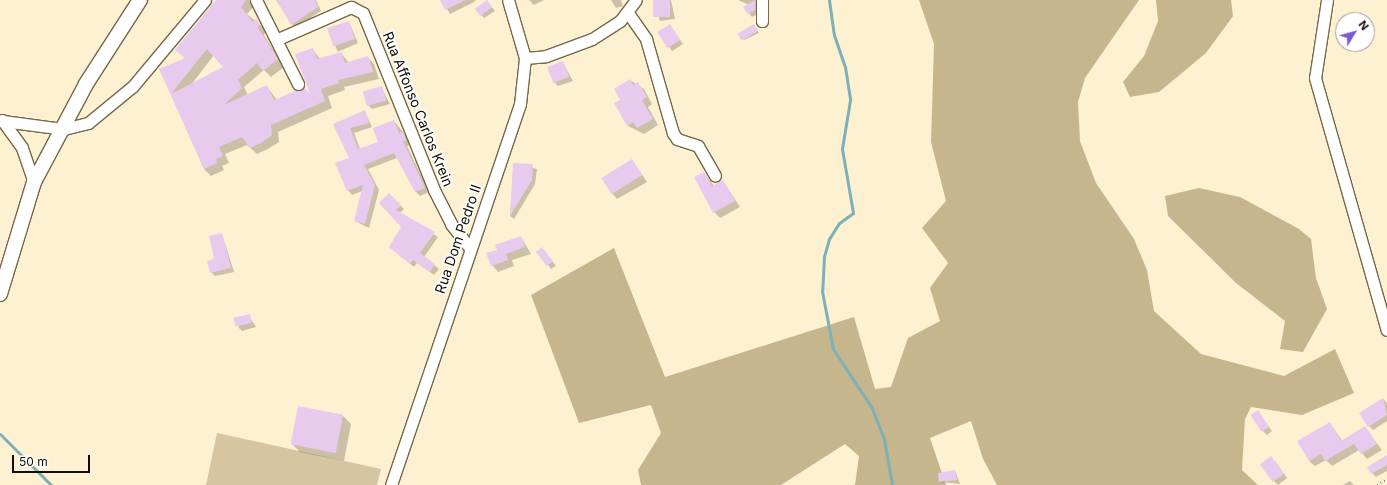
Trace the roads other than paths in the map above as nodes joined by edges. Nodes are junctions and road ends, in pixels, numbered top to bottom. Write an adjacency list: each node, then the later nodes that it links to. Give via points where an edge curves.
1 (140, 0): 14 (main road, via 86,84)
2 (204, 0): 14 (street, via 133,86 88,123)
3 (256, 0): 10 (street)
4 (508, 0): 11 (street, Rua Dom Pedro II)
5 (636, 0): 8 (street)
6 (762, 0): 9 (street)
7 (1327, 0): 19 (street, via 1315,78)
8 (628, 13): 11 (street, via 610,29 568,49); 15 (street, via 646,39 673,133 677,139 698,146)
9 (762, 20)
10 (278, 39): 12 (street); 17 (street, Rua Affonso Carlos Krein, via 351,7 358,8 366,19 434,190 451,224)
11 (526, 58): 17 (street, Rua Dom Pedro II, via 520,104)
12 (298, 84)
13 (1, 119): 14 (street); 16 (street, via 22,148)
14 (64, 129): 16 (main road)
15 (715, 176)
16 (34, 182): 18 (main road)
17 (470, 248): 20 (street, Rua Dom Pedro II)
18 (0, 294)
19 (1387, 330)
20 (391, 485)

